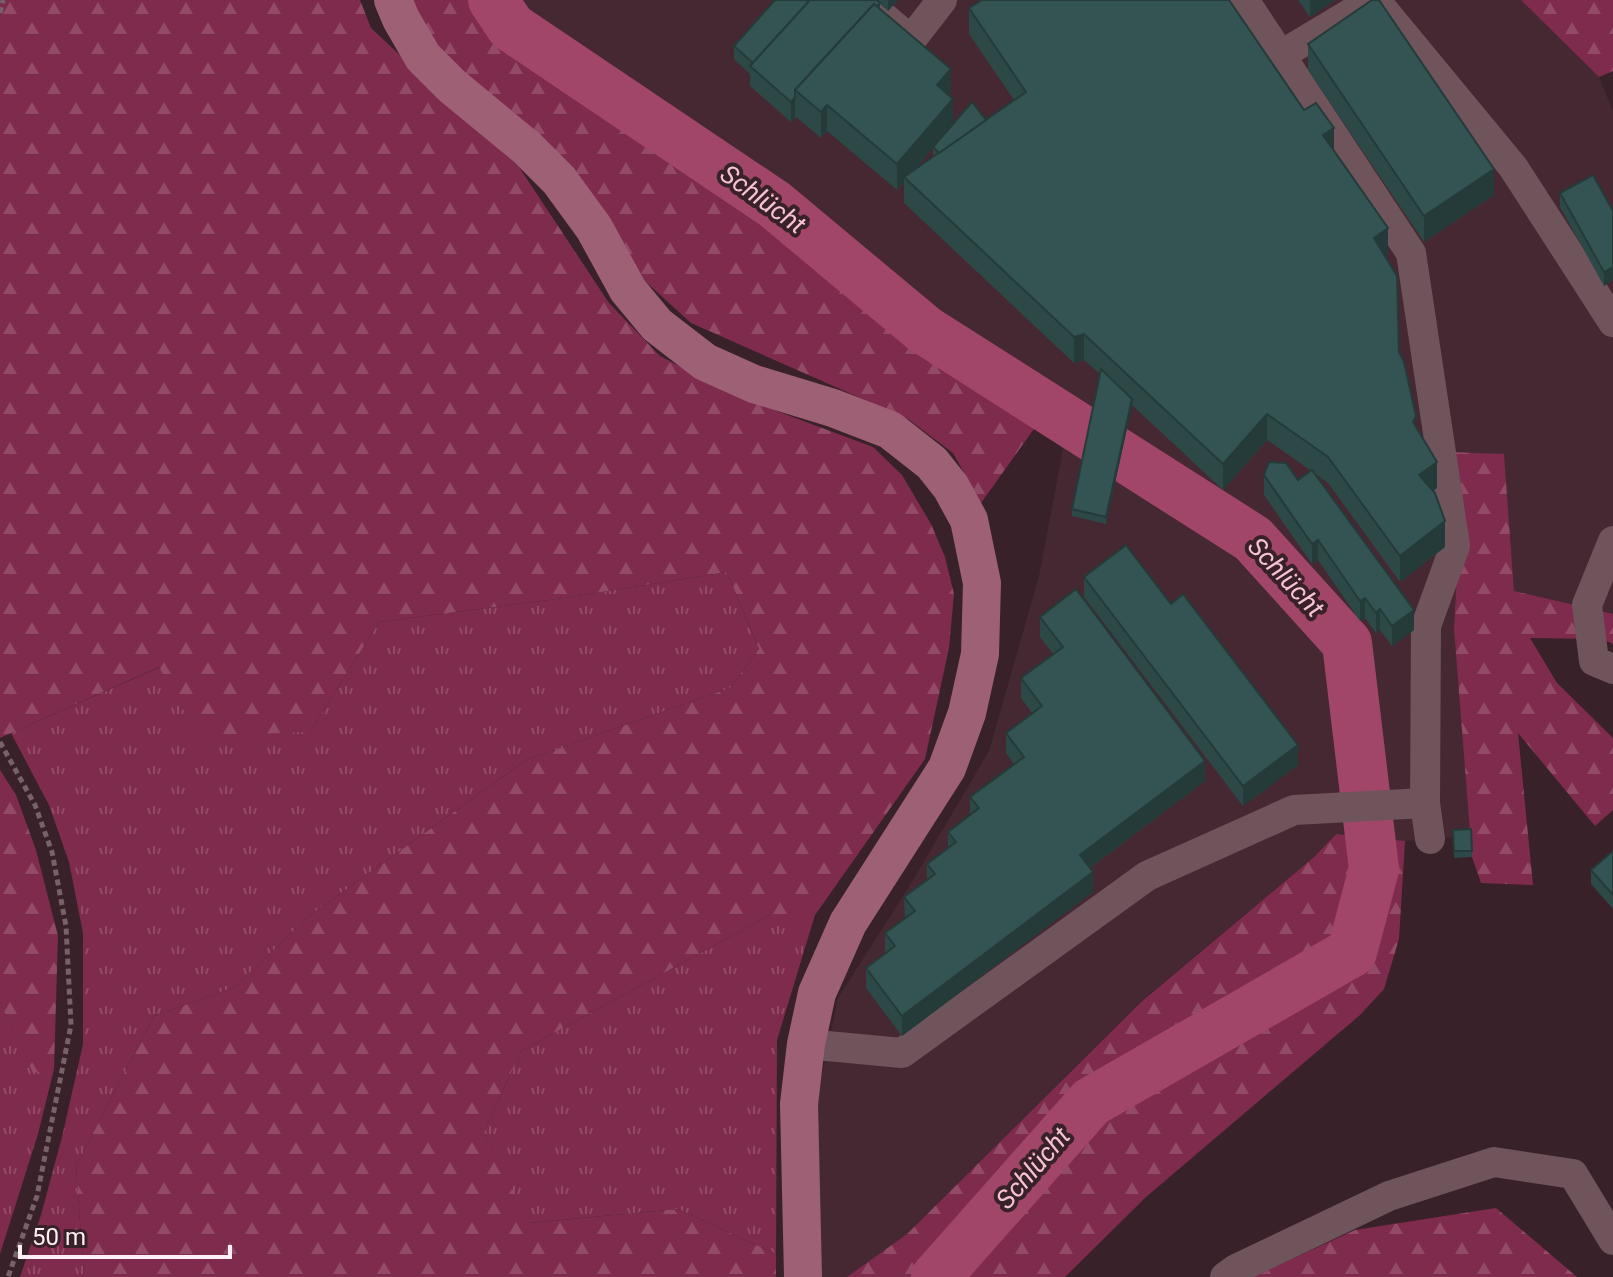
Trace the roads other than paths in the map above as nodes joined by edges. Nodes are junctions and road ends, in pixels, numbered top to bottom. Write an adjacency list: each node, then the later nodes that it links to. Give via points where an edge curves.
1 (393, 0): 13 (main road, via 423,57 559,180 594,228 628,290 657,325 705,362 890,430 932,463 969,520 982,583 980,654 967,713 947,768 848,923 817,993)
2 (863, 0): 3 (street, via 911,40)
3 (942, 0)
4 (1244, 0): 6 (street)
5 (1374, 0): 6 (street); 7 (street, via 1513,167)
6 (1281, 55): 11 (street, via 1411,253 1455,546 1426,626)
7 (1613, 322)
8 (1613, 541): 10 (street, via 1587,605)
9 (1613, 623): 10 (street)
10 (1603, 665)
11 (1425, 803): 12 (street); 13 (street, via 1294,810 1147,876 902,1053)
12 (1430, 839)
13 (806, 1044): 15 (main road, via 799,1118)
14 (1613, 1240): 16 (street, via 1573,1174 1494,1162 1389,1196)
15 (803, 1277)
16 (1225, 1277)

